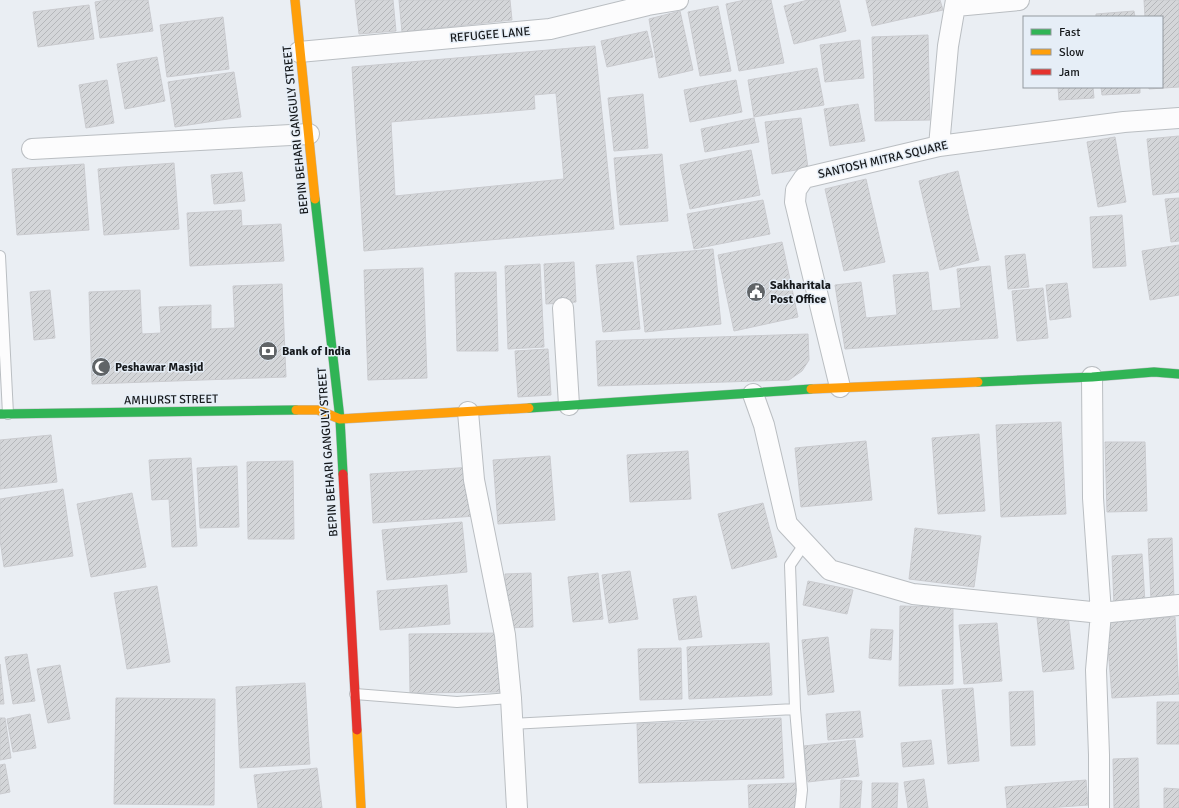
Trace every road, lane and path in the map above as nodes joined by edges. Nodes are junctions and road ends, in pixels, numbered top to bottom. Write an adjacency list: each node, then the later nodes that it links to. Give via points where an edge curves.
1 (295, 0): 6 (street, BEPIN BEHARI GANGULY STREET)
2 (678, 0): 4 (street, REFUGEE LANE)
3 (1019, 0): 5 (street)
4 (648, 2): 6 (street, REFUGEE LANE, via 550,29)
5 (956, 3): 9 (street, via 948,46)
6 (299, 52): 8 (street, BEPIN BEHARI GANGULY STREET)
7 (1179, 118): 9 (street, SANTOSH MITRA SQUARE, via 1124,122)
8 (308, 134): 10 (street); 20 (street, BEPIN BEHARI GANGULY STREET)
9 (939, 146): 15 (street, SANTOSH MITRA SQUARE, via 804,178 796,190 795,202)
10 (32, 149)
11 (0, 256): 19 (lane)
12 (563, 308): 17 (street)
13 (1179, 374): 14 (street, via 1154,372)
14 (1092, 377): 15 (street); 23 (street, via 1093,498)
15 (840, 387): 16 (street)
16 (753, 394): 17 (street); 21 (street, via 764,425 787,524)
17 (569, 405): 18 (street)
18 (468, 412): 20 (street); 25 (street, via 474,480 505,634)
19 (4, 414): 20 (street, AMHURST STREET, via 318,410)
20 (340, 419): 24 (street, BEPIN BEHARI GANGULY STREET)
21 (805, 543): 23 (street, via 830,570 912,594); 26 (lane, via 790,565)
22 (1179, 605): 23 (street)
23 (1101, 613): 31 (street, via 1096,670 1100,754)
24 (355, 694): 25 (lane, via 457,702); 28 (street, BEPIN BEHARI GANGULY STREET)
25 (511, 698): 27 (street)
26 (795, 709): 27 (lane); 30 (lane, via 802,790)
27 (511, 724): 29 (street)
28 (361, 808)
29 (517, 808)
30 (800, 808)
31 (1099, 808)

